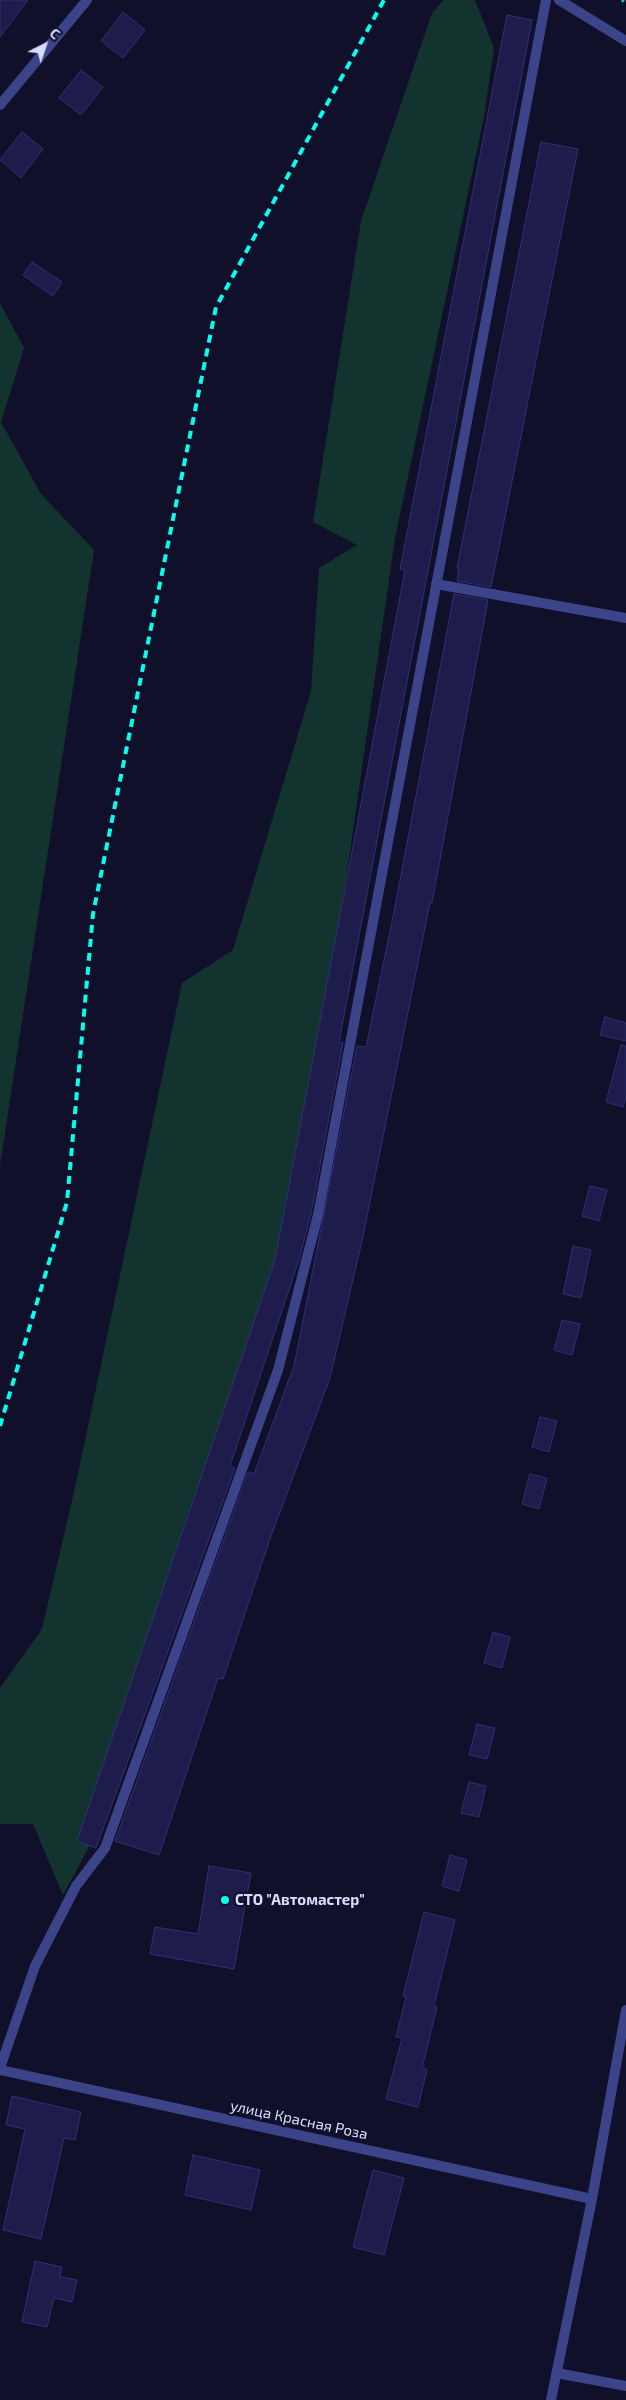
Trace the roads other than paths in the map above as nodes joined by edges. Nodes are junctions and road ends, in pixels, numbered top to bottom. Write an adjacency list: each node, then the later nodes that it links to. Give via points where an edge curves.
1 (87, 0): 5 (street)
2 (546, 0): 6 (street)
3 (559, 0): 4 (street)
4 (626, 41)
5 (0, 105)
6 (436, 584): 7 (street); 9 (street, via 318,1215 278,1370 105,1848 76,1886 36,1966)
7 (626, 618)
8 (626, 2010): 10 (street)
9 (0, 2069): 10 (street, улица Красная Роза)
10 (592, 2200): 11 (street)
11 (557, 2373): 12 (street); 13 (street)
12 (626, 2386)
13 (552, 2400)

